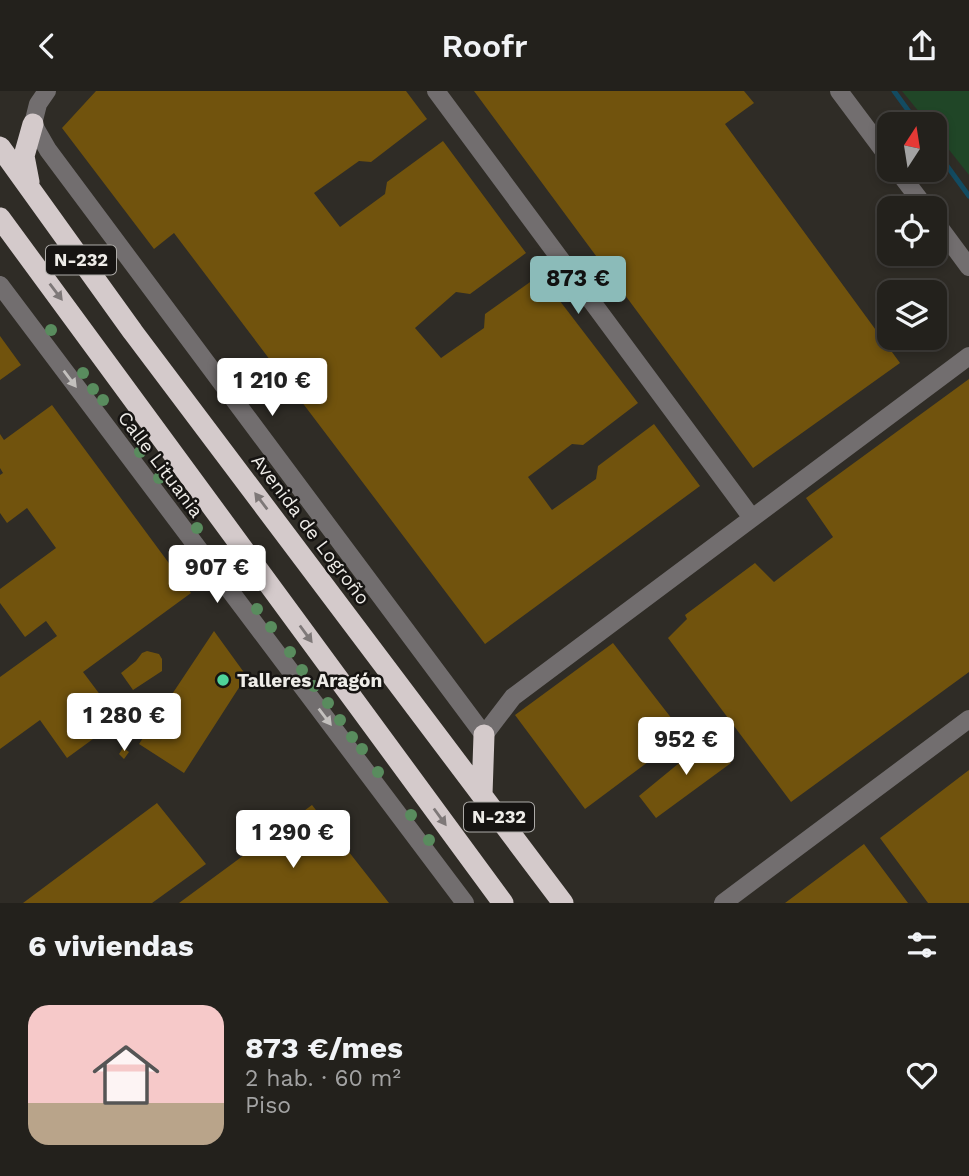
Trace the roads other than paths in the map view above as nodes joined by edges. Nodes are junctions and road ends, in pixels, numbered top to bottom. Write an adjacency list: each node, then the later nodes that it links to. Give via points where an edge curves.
1 (436, 91): 14 (street)
2 (839, 91): 4 (street)
3 (36, 103): 7 (highway, via 24,156); 16 (street, via 48,150)
4 (877, 142)
5 (0, 147): 7 (highway, Avenida de Logroño / N-232)
6 (906, 182): 8 (street)
7 (29, 188): 17 (highway, Avenida de Logroño / N-232, one-way to 7)
8 (917, 196)
9 (0, 218): 19 (highway, N-232, one-way to 19)
10 (947, 237): 11 (street)
11 (969, 267)
12 (0, 285): 18 (street, Calle Lituania, one-way to 18)
13 (969, 356): 14 (street)
14 (752, 518): 16 (street, via 513,697)
15 (969, 719): 21 (street)
16 (484, 735): 17 (highway)
17 (482, 795): 20 (highway, Avenida de Logroño / N-232)
18 (465, 903)
19 (503, 903)
20 (563, 903)
21 (723, 903)

